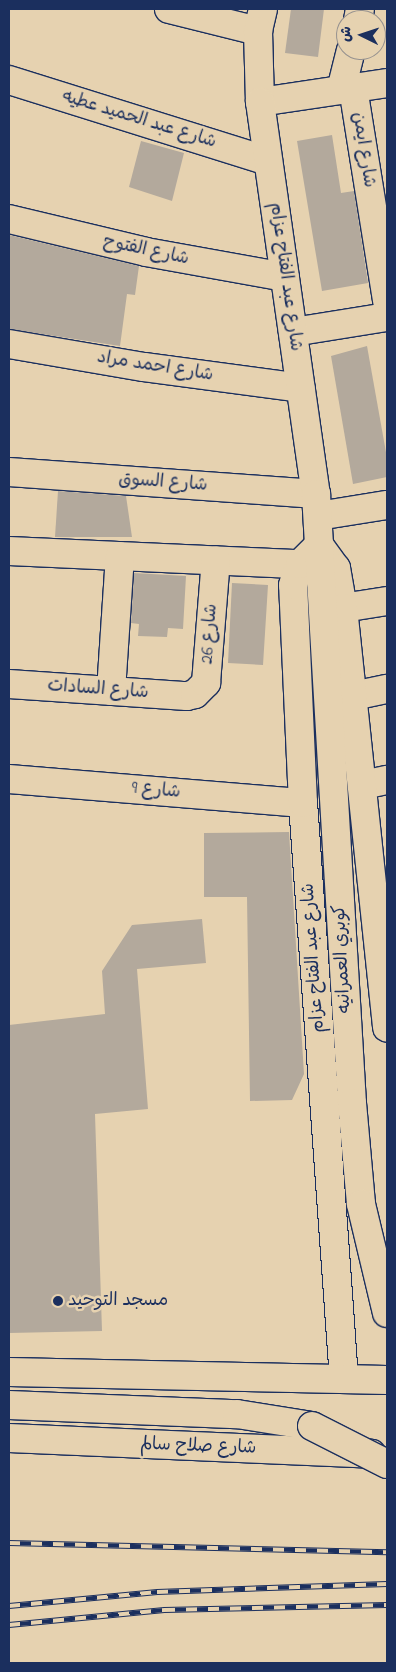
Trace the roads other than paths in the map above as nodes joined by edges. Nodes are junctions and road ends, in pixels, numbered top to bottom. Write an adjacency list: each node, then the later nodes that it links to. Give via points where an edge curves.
1 (168, 9): 2 (main road)
2 (261, 20): 7 (main road, شارع عبد الفتاح عزام)
3 (350, 60): 6 (main road)
4 (9, 80): 8 (main road, شارع عبد الحميد عطيه)
5 (387, 83): 6 (main road)
6 (347, 89): 7 (main road); 9 (main road, شارع ايمن)
7 (260, 102): 8 (main road, شارع عبد الفتاح عزام)
8 (268, 161): 11 (main road, شارع عبد الفتاح عزام)
9 (377, 176): 12 (main road, شارع ايمن)
10 (9, 219): 11 (main road, شارع الفتوح, via 146,252)
11 (285, 277): 14 (main road, شارع عبد الفتاح عزام)
12 (387, 301)
13 (387, 317): 14 (main road)
14 (293, 332): 16 (main road, شارع عبد الفتاح عزام)
15 (9, 344): 16 (main road, شارع احمد مراد, via 144,367)
16 (301, 388): 18 (main road, شارع عبد الفتاح عزام)
17 (9, 472): 18 (main road, شارع السوق)
18 (317, 505): 19 (main road, شارع السوق); 20 (main road, شارع عبد الفتاح عزام)
19 (387, 505)
20 (319, 545): 24 (main road, شارع عبد الفتاح عزام); 26 (main road, شارع عبد الفتاح عزام)
21 (9, 551): 22 (main road)
22 (120, 556): 23 (main road); 29 (main road)
23 (216, 560): 24 (main road); 30 (main road, شارع 26, via 206,683 195,694)
24 (300, 564): 34 (main road, شارع عبد الفتاح عزام, via 293,586)
25 (387, 600): 26 (main road)
26 (333, 605): 31 (main road, شارع عبد الفتاح عزام); 38 (main road, كوبري العمرانيه, via 352,1103 361,1204)
27 (9, 684): 29 (main road, شارع السادات)
28 (387, 689): 31 (main road)
29 (111, 691): 30 (main road, شارع السادات)
30 (187, 696)
31 (353, 696): 33 (main road, شارع عبد الفتاح عزام)
32 (9, 780): 34 (main road, شارع 9)
33 (375, 783): 35 (main road, شارع عبد الفتاح عزام)
34 (302, 803): 40 (main road, شارع عبد الفتاح عزام)
35 (380, 866): 36 (main road, شارع عبد الفتاح عزام)
36 (383, 947): 37 (main road, شارع عبد الفتاح عزام)
37 (387, 1028)
38 (387, 1313)
39 (9, 1372): 40 (main road)
40 (344, 1379): 41 (main road)
41 (387, 1380)
42 (9, 1405): 45 (main road, bridge, via 237,1414 312,1426)
43 (9, 1438): 44 (main road, شارع صلاح سالم)
44 (387, 1455)
45 (387, 1464)

